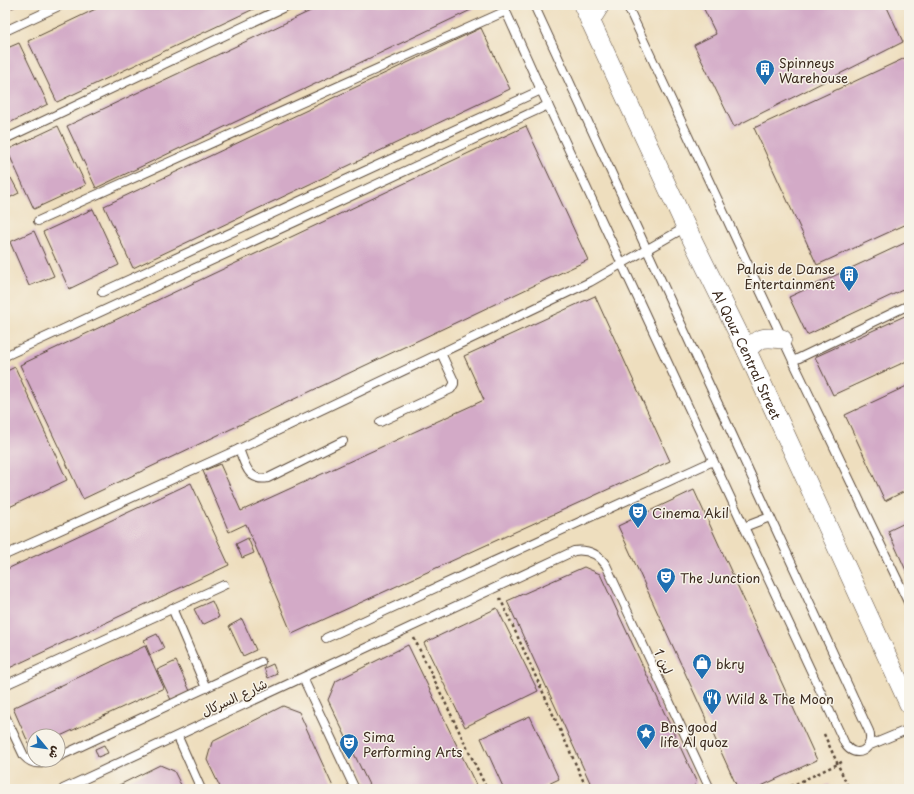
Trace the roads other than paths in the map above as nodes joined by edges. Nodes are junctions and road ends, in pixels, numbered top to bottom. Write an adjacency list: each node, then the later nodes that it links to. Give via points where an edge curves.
1 (61, 5): 8 (lane)
2 (289, 5): 11 (lane)
3 (534, 5): 14 (lane)
4 (600, 5): 7 (street)
5 (627, 5): 18 (lane)
6 (504, 8): 9 (lane); 12 (lane)
7 (586, 13): 13 (street, Al Qouz Central Street)
8 (5, 31)
9 (541, 90): 10 (lane); 16 (lane)
10 (548, 105): 15 (lane); 21 (lane)
11 (5, 139)
12 (38, 221)
13 (686, 228): 14 (lane); 19 (street, Al Qouz Central Street)
14 (647, 250): 15 (lane); 27 (lane)
15 (622, 264): 20 (lane, via 590,282); 26 (lane)
16 (102, 292)
17 (909, 305): 22 (lane)
18 (782, 339): 19 (street, via 762,338 753,343); 22 (lane)
19 (747, 351): 39 (street, Al Qouz Central Street)
20 (441, 353): 23 (lane, via 454,381 451,389); 25 (lane)
21 (5, 356)
22 (793, 361): 32 (lane)
23 (380, 422)
24 (342, 441): 25 (lane, via 262,480 251,475)
25 (239, 449): 30 (lane)
26 (713, 461): 28 (lane); 34 (lane)
27 (770, 517): 28 (lane); 43 (lane, via 869,731 871,742)
28 (744, 527): 43 (lane, via 844,744 852,751 858,752)
29 (588, 551): 36 (lane, شارع السركال, via 574,552); 49 (lane, لين 1, via 596,554 606,565)
30 (5, 554)
31 (224, 585): 33 (lane)
32 (909, 604)
33 (172, 608): 37 (lane); 38 (lane)
34 (326, 638)
35 (262, 662): 38 (lane)
36 (303, 678): 42 (lane, شارع السركال); 48 (lane)
37 (5, 685)
38 (206, 688): 44 (lane)
39 (909, 704)
40 (5, 716): 45 (lane)
41 (909, 729): 43 (lane)
42 (178, 737): 46 (lane, شارع السركال); 47 (lane)
43 (868, 746)
44 (66, 753)
45 (26, 758)
46 (63, 789)
47 (202, 789)
48 (355, 789)
49 (710, 789)

